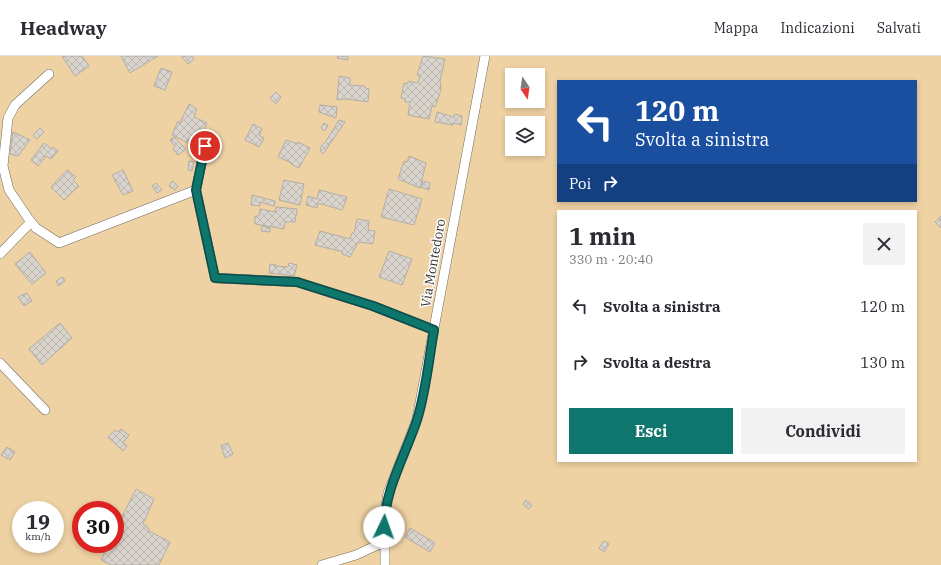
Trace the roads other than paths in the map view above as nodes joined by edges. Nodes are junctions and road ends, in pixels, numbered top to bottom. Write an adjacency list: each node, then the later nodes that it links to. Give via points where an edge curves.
1 (485, 56): 7 (street, Via Montedoro)
2 (49, 74): 5 (street, via 15,105 8,118 4,166 6,178 9,190)
3 (205, 146): 4 (street)
4 (196, 190): 5 (street, via 59,243); 7 (street, via 215,278 297,282 373,306)
5 (31, 222): 6 (street)
6 (0, 254)
7 (434, 330): 10 (street, Via Montedoro, via 418,419 388,493)
8 (1, 366): 9 (street)
9 (45, 410)
10 (384, 542): 11 (street, via 356,555); 12 (street, Via Montedoro)
11 (322, 565)
12 (385, 565)

